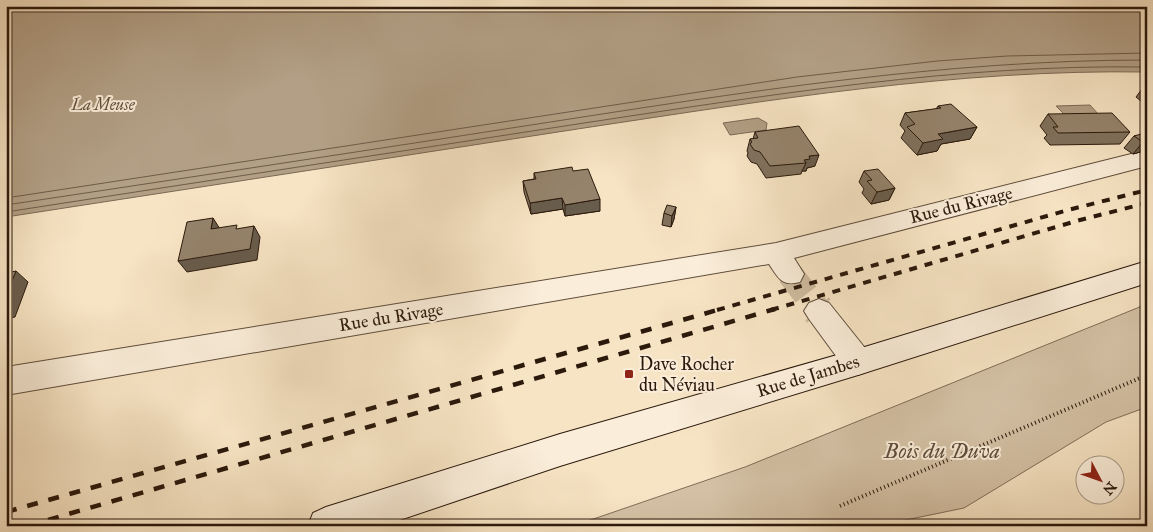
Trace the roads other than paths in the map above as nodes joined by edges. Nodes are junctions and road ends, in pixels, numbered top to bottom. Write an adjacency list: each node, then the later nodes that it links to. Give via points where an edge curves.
1 (1147, 158): 5 (street, Rue du Rivage, via 783,263)
2 (1147, 272): 4 (street, Rue de Jambes)
3 (818, 311): 4 (street)
4 (858, 362): 6 (street, Rue de Jambes, via 560,450)
5 (6, 381)
6 (326, 526)

